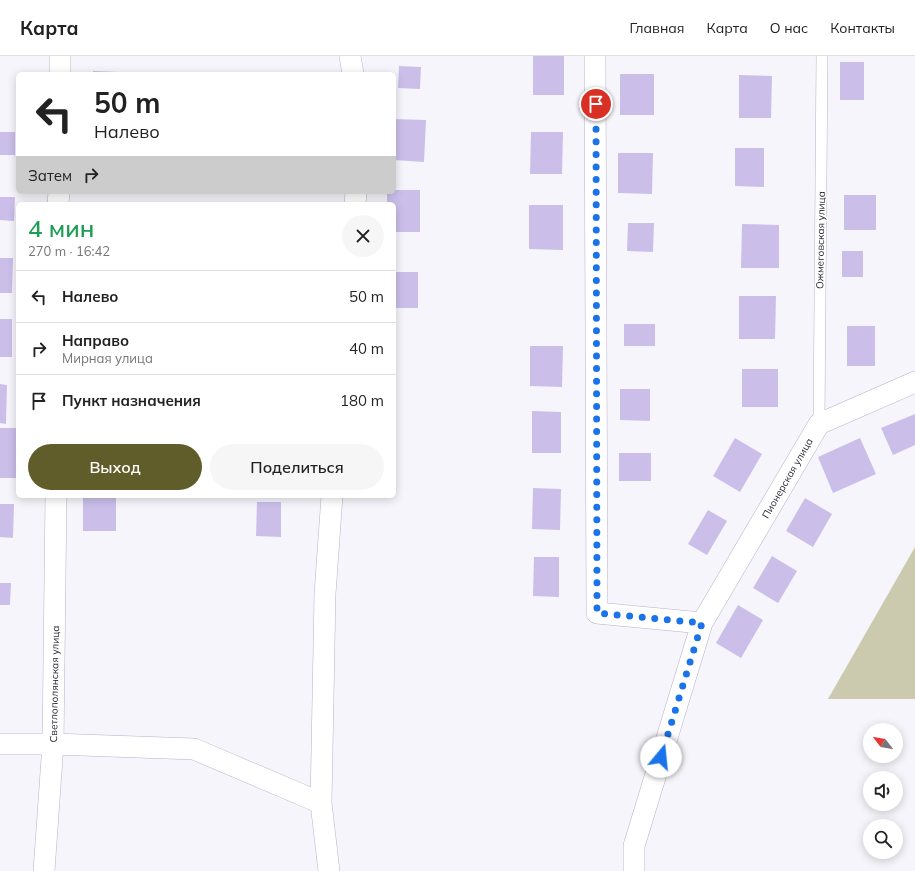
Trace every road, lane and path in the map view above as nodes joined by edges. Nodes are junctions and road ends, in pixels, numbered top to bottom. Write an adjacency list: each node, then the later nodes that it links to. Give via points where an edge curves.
1 (60, 56): 5 (street)
2 (350, 56): 6 (street)
3 (596, 56): 11 (street, via 597,613)
4 (822, 56): 8 (lane, Ожмеговская улица)
5 (60, 72)
6 (353, 72)
7 (915, 382): 8 (street)
8 (819, 424): 11 (street, Пионерская улица)
9 (56, 498): 13 (street, Светлополянская улица)
10 (332, 498): 14 (street, via 325,594)
11 (702, 623): 17 (street, Пионерская улица, via 634,846)
12 (0, 744): 13 (street)
13 (53, 744): 14 (street, via 194,749); 15 (street, Светлополянская улица)
14 (321, 803): 16 (street)
15 (44, 871)
16 (329, 871)
17 (634, 871)

